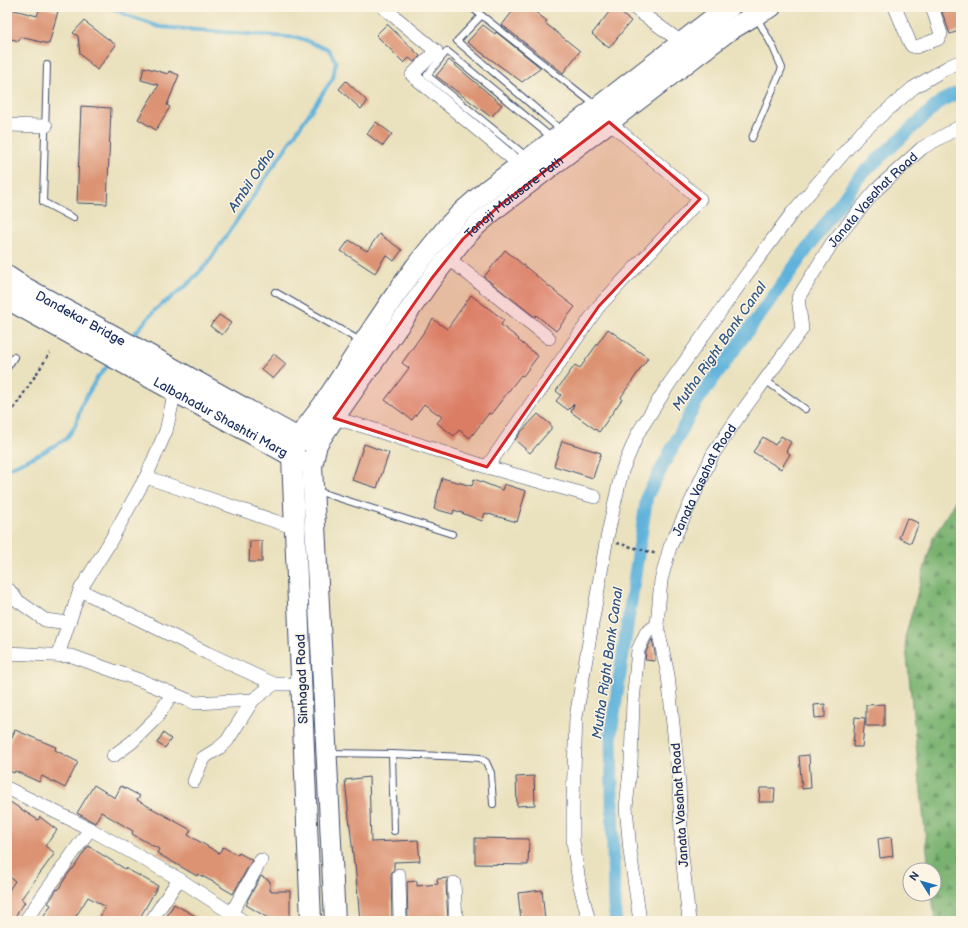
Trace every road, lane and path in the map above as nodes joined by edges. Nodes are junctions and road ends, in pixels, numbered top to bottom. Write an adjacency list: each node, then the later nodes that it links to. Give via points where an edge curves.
1 (383, 7): 18 (street, via 436,51 412,75)
2 (471, 7): 8 (lane)
3 (632, 7): 9 (street)
4 (730, 7): 9 (main road, Tanaji Malusare Path)
5 (895, 7): 6 (street, via 910,43 916,47 938,39 941,34)
6 (932, 7)
7 (763, 11): 12 (main road, Tanaji Malusare Path); 17 (lane, via 782,68)
8 (482, 16): 12 (lane); 16 (lane, via 457,41)
9 (681, 42): 12 (main road, Tanaji Malusare Path)
10 (961, 61): 47 (street, via 913,88 862,132 792,213 669,384 638,433 622,470)
11 (47, 65): 14 (lane)
12 (604, 114): 16 (main road, Tanaji Malusare Path); 20 (main road, Tanaji Malusare Path, via 472,230); 41 (street, via 700,199 599,306)
13 (7, 125): 14 (street)
14 (46, 126): 19 (lane, via 43,202)
15 (961, 126): 32 (street, Janata Vasahat Road, via 922,148 877,189 832,243 798,298 802,329)
16 (559, 136): 18 (main road, Tanaji Malusare Path); 18 (lane, via 447,51 427,75)
17 (752, 138)
18 (524, 162): 23 (main road, Tanaji Malusare Path, via 487,190 448,226)
19 (73, 218)
20 (448, 258): 25 (main road, Tanaji Malusare Path); 26 (street)
21 (7, 276): 24 (main road, via 13,280)
22 (275, 292): 27 (lane)
23 (396, 294): 25 (main road); 27 (main road, Tanaji Malusare Path)
24 (15, 296): 30 (main road, Dandekar Bridge)
25 (413, 306): 35 (main road, Tanaji Malusare Path)
26 (549, 338)
27 (363, 343): 37 (main road, Tanaji Malusare Path)
28 (50, 353): 36 (path)
29 (14, 357): 31 (lane)
30 (134, 357): 33 (main road, Lalbahadur Shashtri Marg); 37 (main road, Lalbahadur Shashtri Marg)
31 (7, 368)
32 (765, 380): 34 (lane); 48 (street, Janata Vasahat Road, via 713,454 670,547)
33 (175, 391): 39 (main road, Lalbahadur Shashtri Marg); 42 (street, via 166,431)
34 (805, 409)
35 (334, 418): 38 (main road, Tanaji Malusare Path); 41 (street)
36 (7, 419)
37 (298, 438): 38 (main road, Lalbahadur Shashtri Marg); 39 (main road, Sinhagad Road)
38 (317, 445): 40 (main road, Sinhagad Road)
39 (292, 456): 40 (main road, Lalbahadur Shashtri Marg); 45 (main road, Sinhagad Road)
40 (312, 466): 43 (main road, Sinhagad Road)
41 (487, 467): 44 (street)
42 (146, 477): 45 (street); 50 (street)
43 (314, 490): 46 (lane); 59 (main road, Sinhagad Road)
44 (595, 497)
45 (295, 528): 56 (main road, Sinhagad Road)
46 (452, 534)
47 (607, 540): 48 (path); 81 (street, via 576,717 573,841 579,882)
48 (668, 557): 52 (street, Janata Vasahat Road, via 661,580)
49 (7, 589): 51 (street, via 18,601 45,620)
50 (80, 590): 51 (street); 55 (street)
51 (69, 623): 54 (street)
52 (657, 625): 82 (street, via 646,633 638,650 626,806); 83 (street, Janata Vasahat Road, via 668,676)
53 (7, 653): 54 (street)
54 (58, 655): 57 (street, via 72,656)
55 (274, 684): 56 (street); 58 (street)
56 (301, 684): 60 (main road, Sinhagad Road)
57 (172, 694): 58 (street, via 195,703); 63 (street, via 157,717 132,742)
58 (253, 700): 64 (street, via 226,741 203,758)
59 (324, 704): 60 (main road); 61 (main road, Sinhagad Road)
60 (302, 706): 77 (main road, Sinhagad Road)
61 (327, 753): 62 (lane); 78 (main road, Sinhagad Road)
62 (392, 754): 66 (lane, via 480,758 486,762 490,773); 68 (lane)
63 (113, 756)
64 (194, 780)
65 (7, 788): 67 (street)
66 (493, 804)
67 (90, 829): 71 (street); 74 (street)
68 (394, 831)
69 (261, 860): 73 (street)
70 (399, 875): 79 (street)
71 (178, 879): 73 (street); 75 (street)
72 (454, 883): 80 (street)
73 (231, 914): 76 (street)
74 (25, 921)
75 (151, 921)
76 (243, 921)
77 (311, 921)
78 (336, 921)
79 (400, 921)
80 (456, 921)
81 (589, 921)
82 (640, 921)
83 (689, 921)

